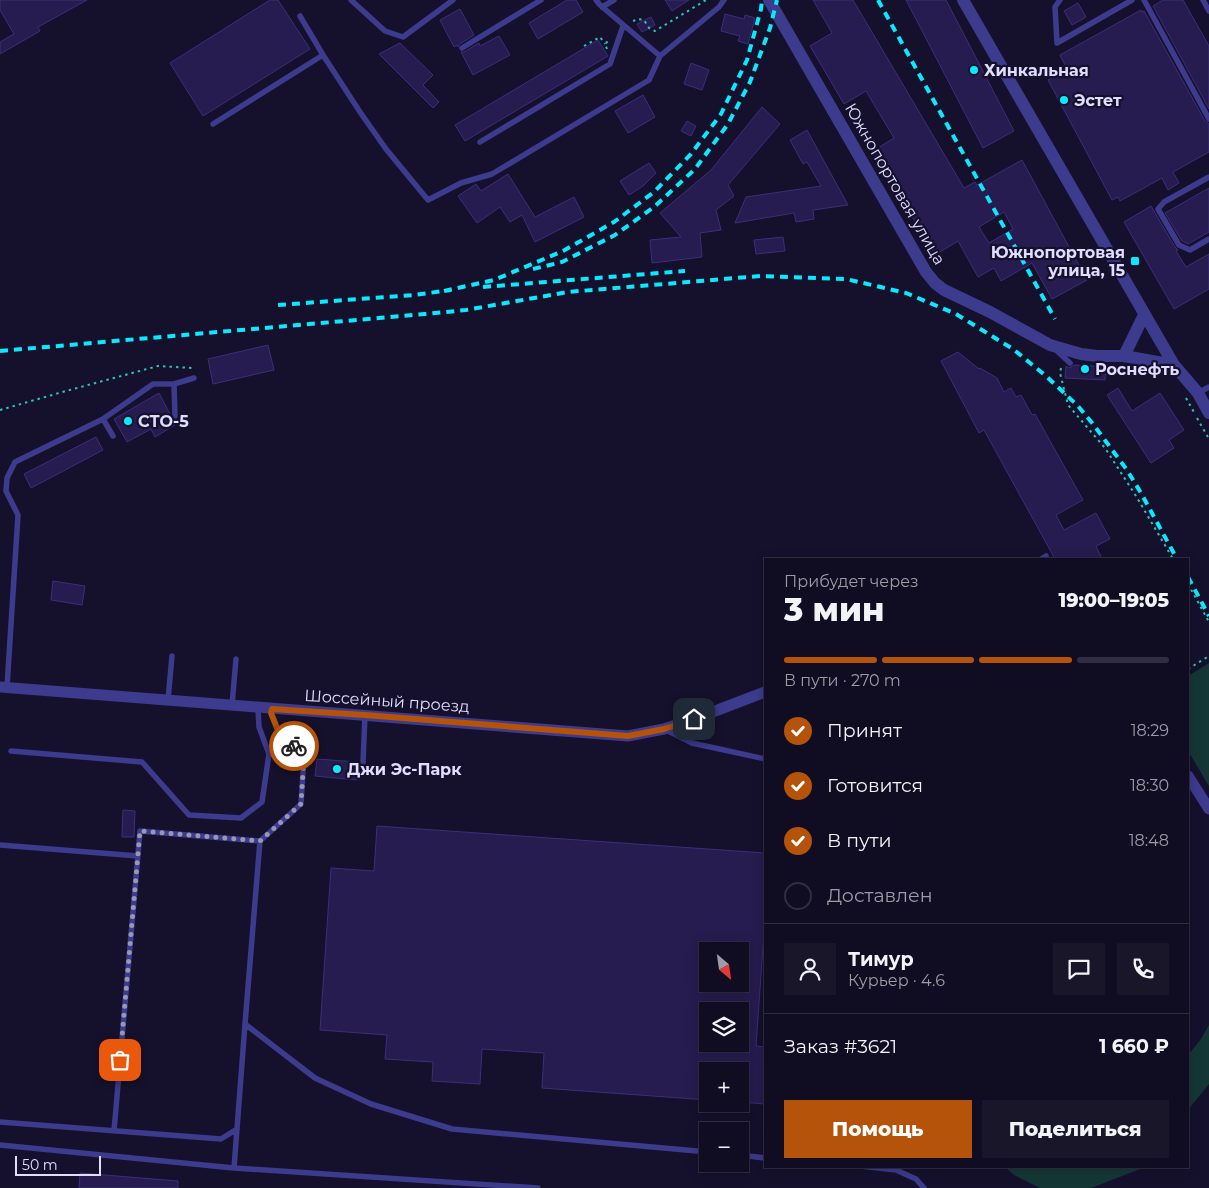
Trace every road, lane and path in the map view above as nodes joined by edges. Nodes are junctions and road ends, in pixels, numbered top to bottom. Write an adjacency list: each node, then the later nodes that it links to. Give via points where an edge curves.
1 (351, 0): 2 (lane, via 385,31 404,37)
2 (453, 0)
3 (541, 0): 20 (lane)
4 (596, 0): 14 (lane)
5 (614, 0): 14 (lane)
6 (706, 0): 17 (path, via 655,31 644,20 638,19)
7 (724, 0): 23 (lane)
8 (769, 0): 30 (street, Южнопортовая улица, via 934,283)
9 (963, 0): 29 (street)
10 (1060, 0): 11 (lane, via 1055,7 1057,42)
11 (1132, 0)
12 (1144, 0): 24 (lane)
13 (1203, 0): 15 (lane)
14 (602, 7): 17 (lane)
15 (1209, 11)
16 (300, 16): 22 (lane)
17 (623, 26): 18 (path); 23 (lane); 26 (lane, via 610,64)
18 (605, 44): 19 (path, via 600,37); 21 (path)
19 (584, 46)
20 (462, 48)
21 (608, 51)
22 (324, 56): 23 (lane, via 386,149 428,200 461,183 492,174 649,80); 25 (lane)
23 (660, 56)
24 (1209, 119)
25 (213, 124)
26 (480, 142)
27 (1209, 177): 28 (lane, via 1164,202 1158,209 1179,245 1190,250)
28 (1209, 239)
29 (1144, 315): 31 (street); 33 (street)
30 (1050, 345): 31 (street, Южнопортовая улица, via 1081,354); 32 (lane)
31 (1124, 356): 33 (street, Южнопортовая улица)
32 (1068, 362): 44 (path, via 1060,373 1068,404 1105,448)
33 (1174, 365): 36 (street)
34 (194, 378): 35 (lane); 38 (path, via 192,368 158,366)
35 (174, 384): 40 (lane); 41 (lane, via 153,384)
36 (1204, 390): 39 (street)
37 (1184, 396): 43 (path)
38 (0, 410)
39 (1209, 413)
40 (175, 416)
41 (103, 419): 42 (lane); 51 (lane, via 15,462 7,478 6,491 18,516)
42 (113, 436)
43 (1209, 439)
44 (1172, 558)
45 (1189, 586): 46 (path)
46 (1209, 622)
47 (172, 656): 53 (lane)
48 (1209, 656): 50 (path)
49 (236, 659): 54 (lane)
50 (1189, 668)
51 (3, 687): 53 (street, Шоссейный проезд)
52 (764, 692): 58 (street, Шоссейный проезд)
53 (168, 700): 54 (street, Шоссейный проезд)
54 (232, 705): 55 (street, Шоссейный проезд)
55 (258, 708): 56 (street, Шоссейный проезд); 59 (lane, via 259,728 269,754 262,802 241,818 189,816 142,762)
56 (272, 709): 57 (street, Шоссейный проезд); 64 (lane, via 279,733 304,756 301,804)
57 (365, 715): 58 (street, Шоссейный проезд, via 628,736); 61 (lane)
58 (664, 729): 60 (lane, via 692,743)
59 (11, 750)
60 (764, 759)
61 (363, 763)
62 (1189, 778): 63 (street)
63 (1209, 809)
64 (260, 841): 66 (lane, via 140,831); 67 (lane)
65 (0, 845): 66 (lane)
66 (138, 856): 70 (lane)
67 (245, 1024): 69 (lane); 72 (lane, via 315,1078 370,1104 452,1129)
68 (0, 1122): 70 (lane)
69 (237, 1129): 70 (lane, via 221,1139); 75 (lane)
70 (114, 1131)
71 (0, 1145): 75 (lane)
72 (699, 1151)
73 (749, 1156): 74 (lane)
74 (764, 1158)
75 (234, 1168): 77 (lane)
76 (878, 1168): 78 (lane, via 896,1170 916,1179)
77 (538, 1188)
78 (924, 1188)

